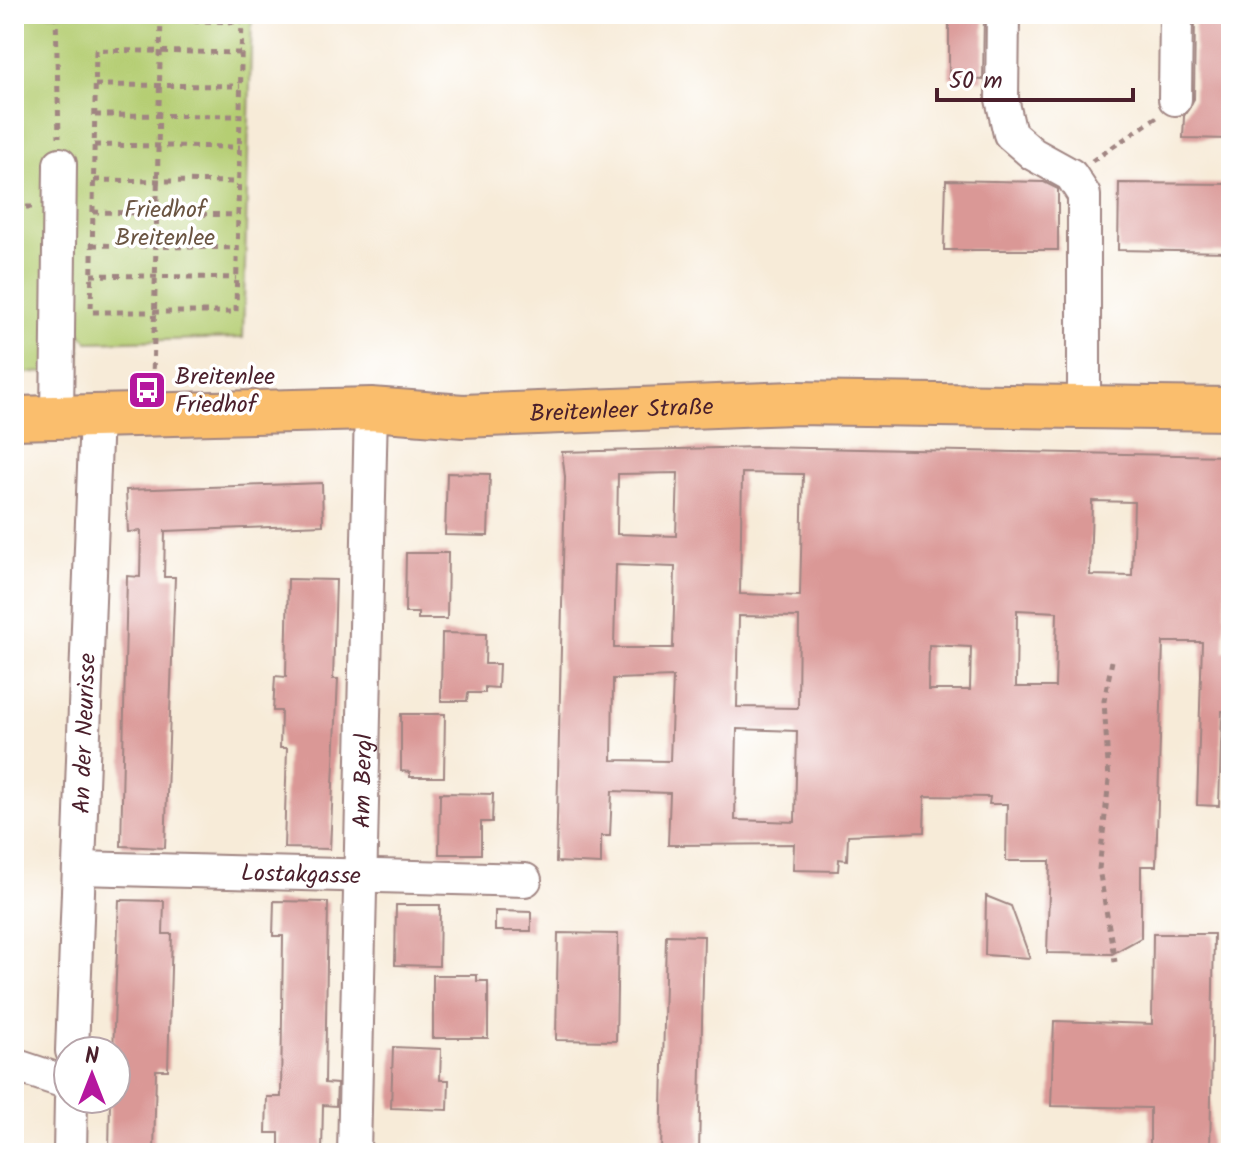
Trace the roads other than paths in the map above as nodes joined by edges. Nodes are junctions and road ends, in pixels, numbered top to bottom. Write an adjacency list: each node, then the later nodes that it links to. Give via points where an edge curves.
1 (1003, 14): 5 (street, via 1002,99 1010,134 1071,175 1084,195)
2 (1176, 14): 3 (street)
3 (1175, 99)
4 (60, 164): 8 (street, An der Neurisse)
5 (1084, 407): 6 (main road, Breitenleer Straße, via 715,404 463,416); 7 (main road, Breitenleer Straße)
6 (371, 409): 8 (main road, Breitenleer Straße); 11 (street, Am Bergl)
7 (1231, 409)
8 (77, 417): 9 (main road, Breitenleer Straße); 10 (street, An der Neurisse)
9 (14, 418)
10 (79, 868): 11 (street, Lostakgasse); 13 (street, An der Neurisse)
11 (362, 874): 12 (street, Lostakgasse); 18 (street, Am Bergl)
12 (525, 880)
13 (73, 1035)
14 (14, 1065): 15 (street)
15 (52, 1078)
16 (71, 1115): 17 (street)
17 (70, 1153)
18 (354, 1153)

